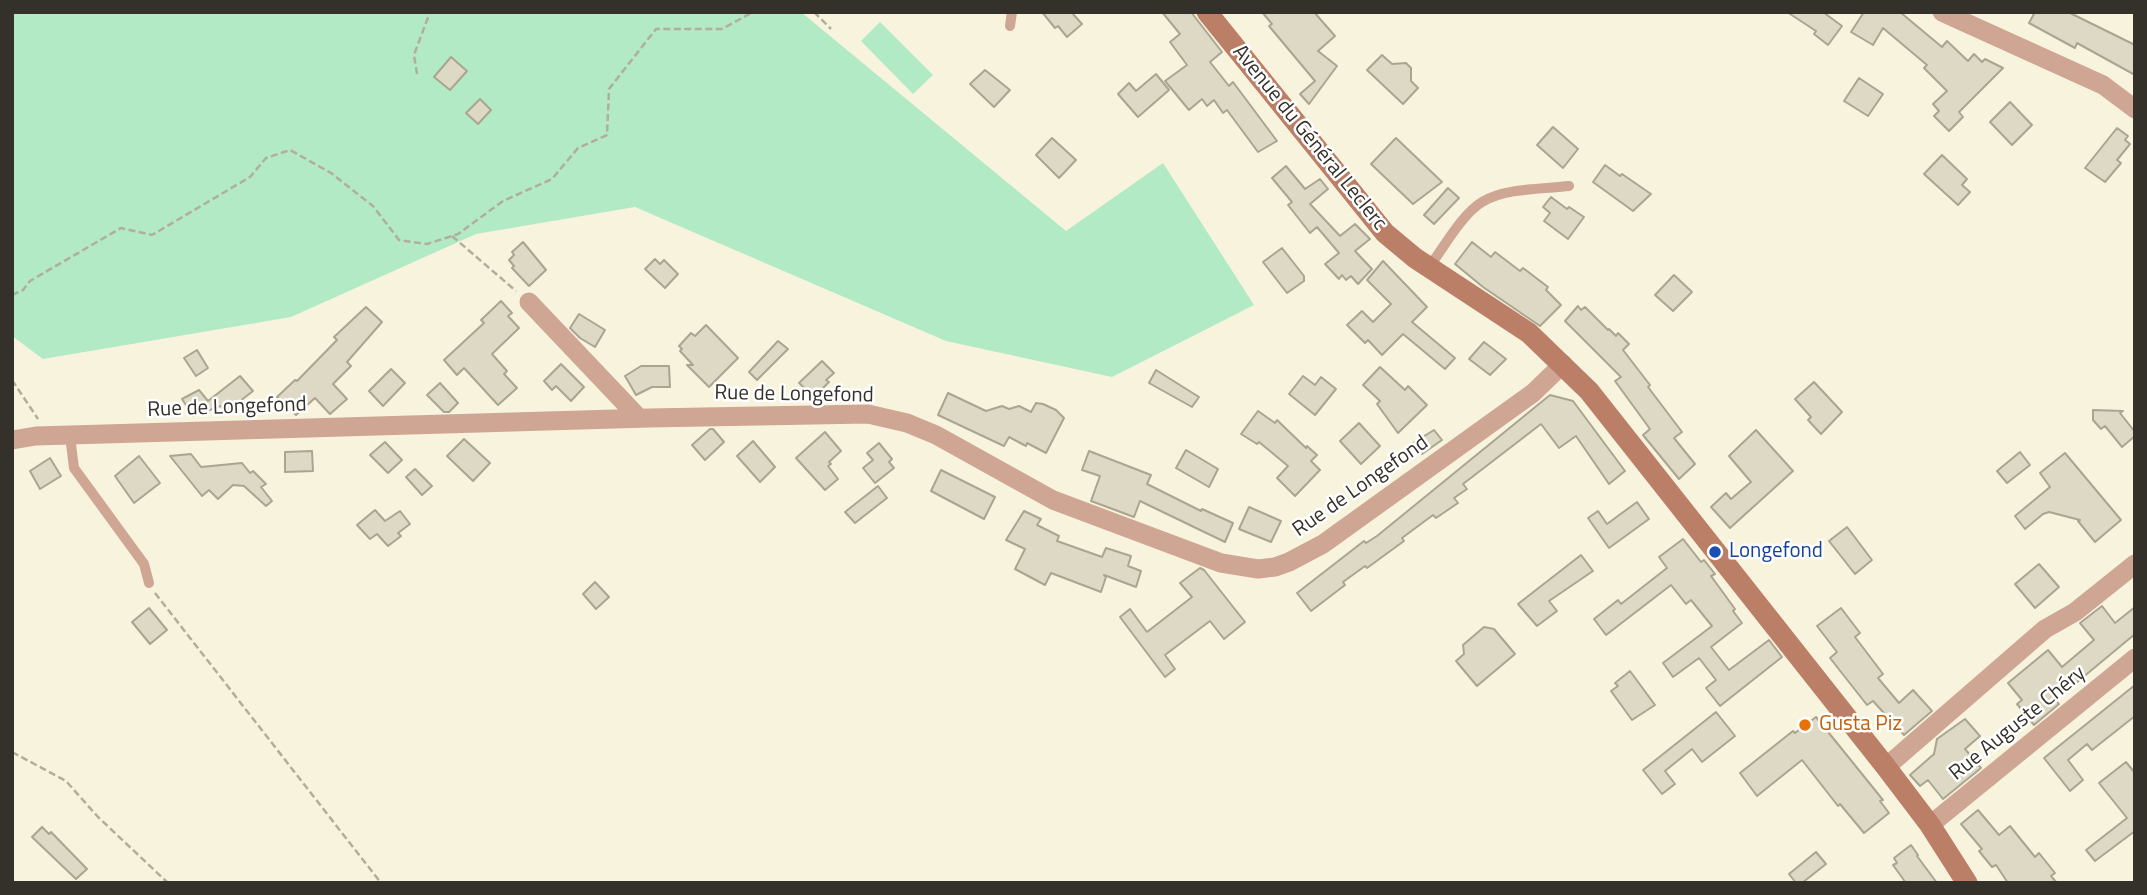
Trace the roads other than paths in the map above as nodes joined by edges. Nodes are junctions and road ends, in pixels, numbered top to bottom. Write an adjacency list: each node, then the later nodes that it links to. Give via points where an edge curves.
1 (1012, 12): 4 (lane)
2 (1207, 12): 7 (main road, Avenue du Général Leclerc, via 1385,233)
3 (1942, 12): 5 (street, via 2103,85)
4 (1010, 26)
5 (2135, 109)
6 (1569, 186): 7 (lane, via 1499,195 1480,203)
7 (1429, 267): 9 (main road, Avenue du Général Leclerc, via 1529,333)
8 (529, 302): 10 (street)
9 (1563, 364): 10 (street, Rue de Longefond, via 1533,393 1323,544 1289,562 1258,569 1221,563 1053,500 906,423 868,414); 16 (main road, Avenue du Général Leclerc)
10 (639, 418): 11 (street, Rue de Longefond)
11 (60, 436): 12 (street, Rue de Longefond); 14 (lane, via 75,468 144,564)
12 (12, 440)
13 (2135, 564): 16 (street, via 2075,612 2045,629)
14 (149, 583)
15 (2135, 658): 17 (street, Rue Auguste Chéry)
16 (1886, 767): 17 (main road, Avenue du Général Leclerc)
17 (1930, 825): 18 (main road, Avenue du Général Leclerc)
18 (1967, 883)

